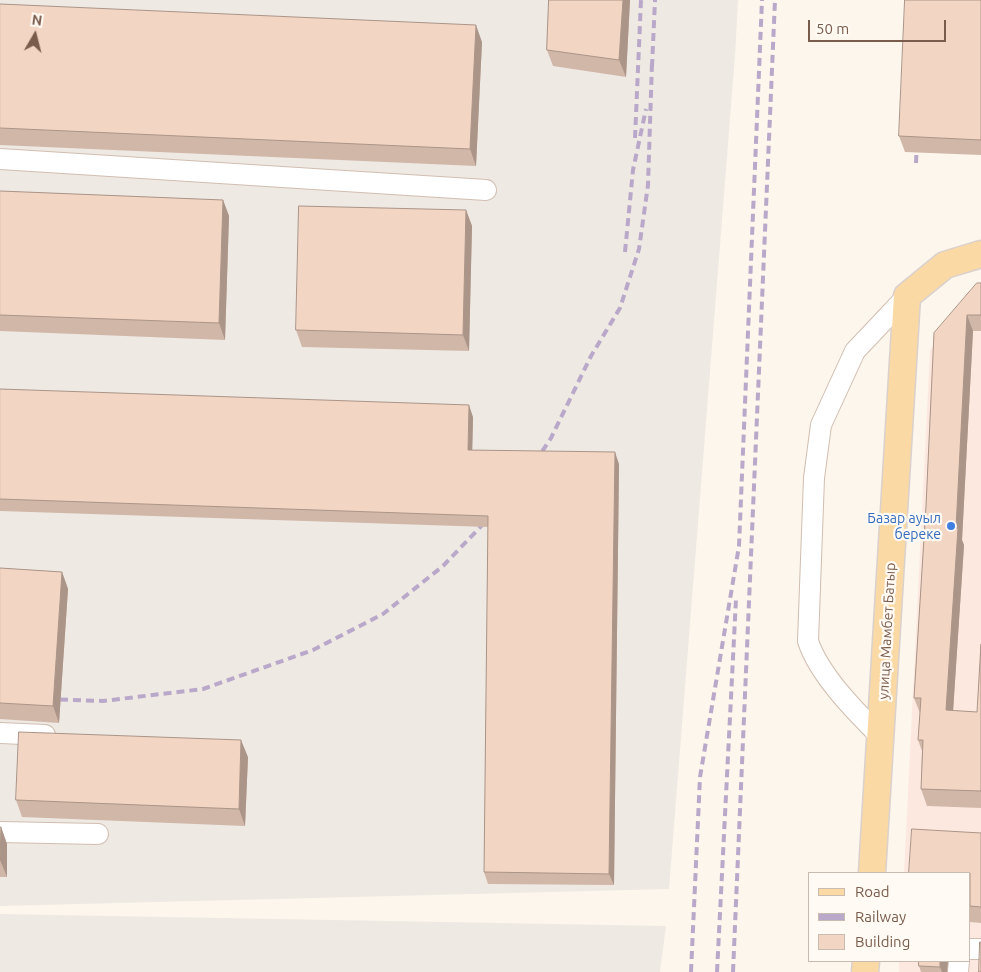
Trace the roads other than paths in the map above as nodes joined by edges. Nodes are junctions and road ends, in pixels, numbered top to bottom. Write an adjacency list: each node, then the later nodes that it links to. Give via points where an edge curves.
1 (0, 159): 2 (lane)
2 (486, 190)
3 (981, 254): 4 (main road, via 945,265)
4 (907, 296): 7 (main road, улица Мамбет Батыр); 7 (lane, via 854,351 821,425 814,478 808,641 818,664 855,711)
5 (0, 733): 6 (lane)
6 (68, 735)
7 (881, 737): 10 (main road, улица Мамбет Батыр)
8 (0, 832): 9 (lane)
9 (98, 834)
10 (872, 872)

